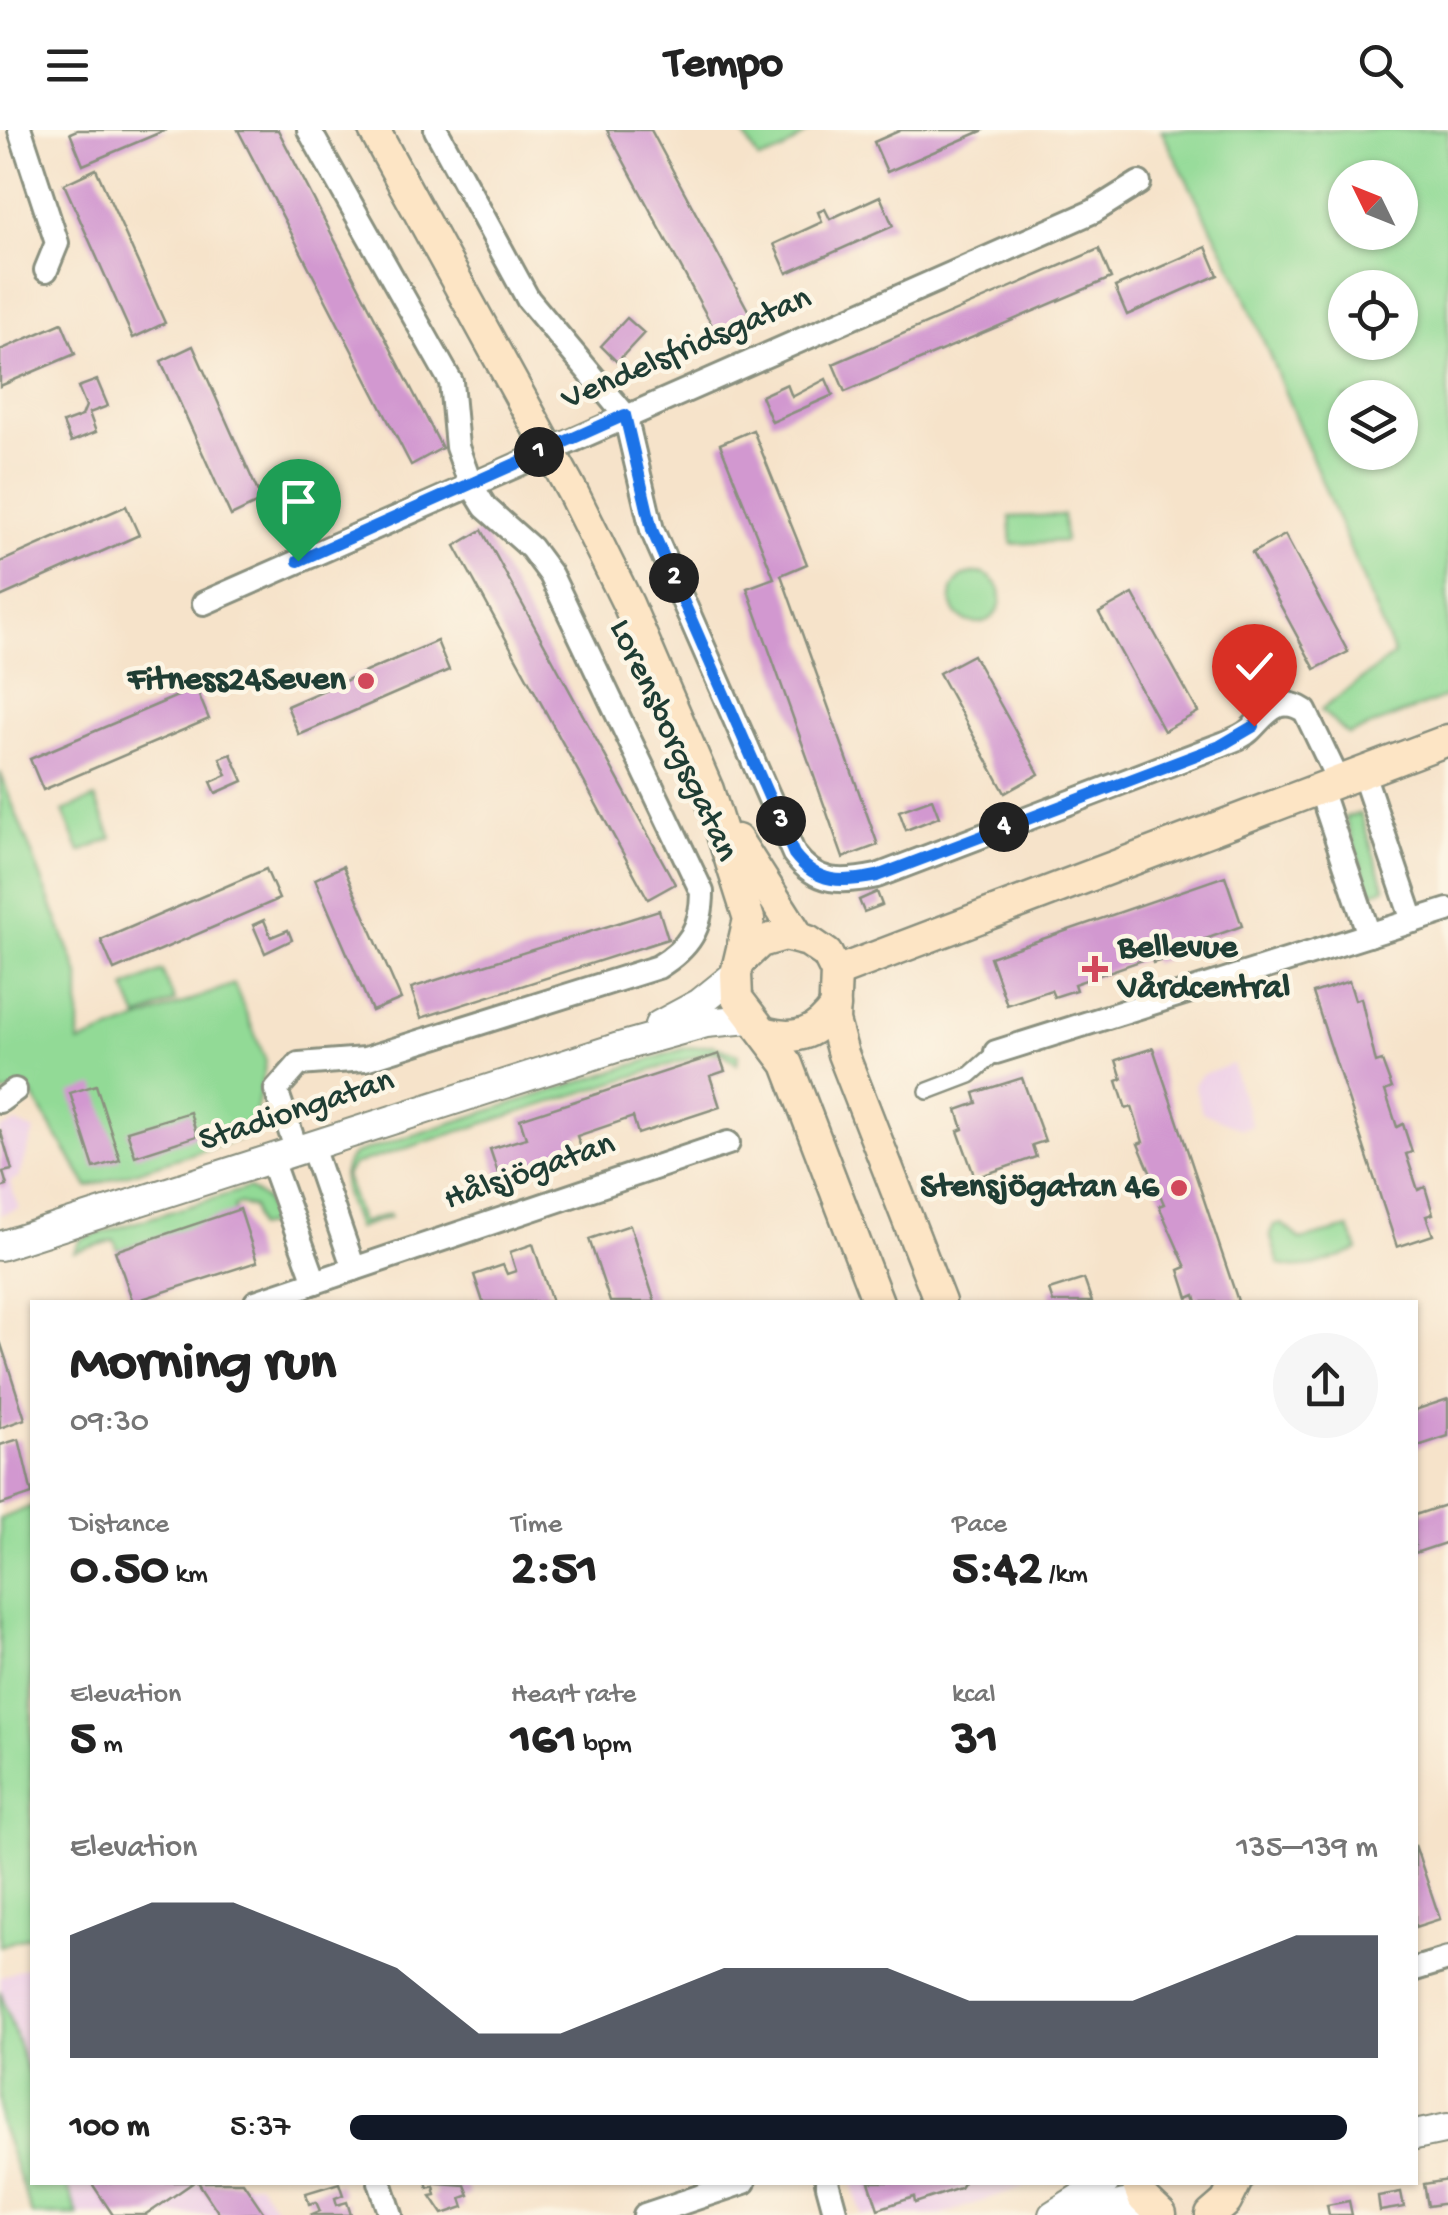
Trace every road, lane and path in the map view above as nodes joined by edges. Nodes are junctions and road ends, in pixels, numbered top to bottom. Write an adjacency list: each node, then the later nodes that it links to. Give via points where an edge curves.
1 (20, 130): 6 (street, via 58,243)
2 (310, 130): 9 (street, Lorensborgsgatan, via 451,382 457,447)
3 (374, 130): 8 (main road, Lorensborgsgatan)
4 (436, 130): 7 (street, Lorensborgsgatan, via 528,299)
5 (1139, 183): 7 (street, Vendelsfridsgatan, via 1094,211)
6 (46, 270)
7 (625, 415): 8 (street, Vendelsfridsgatan); 12 (street, Lorensborgsgatan, via 652,530 794,854 827,880 854,881 1220,746 1281,704 1306,711)
8 (548, 448): 9 (street, Vendelsfridsgatan); 13 (main road, Lorensborgsgatan, via 628,604)
9 (470, 484): 10 (street, Vendelsfridsgatan); 26 (street, Lorensborgsgatan, via 551,574 702,892 699,921 690,942 658,967 364,1059 299,1064 276,1090)
10 (204, 602)
11 (1448, 740): 12 (main road)
12 (1341, 781): 15 (street); 16 (street); 19 (main road)
13 (708, 790): 17 (main road, Lorensborgsgatan); 18 (main road, Lorensborgsgatan, via 749,919)
14 (1448, 910): 15 (street)
15 (1413, 921): 16 (street)
16 (1368, 935): 23 (street)
17 (798, 936): 18 (main road, via 772,936 749,950); 19 (main road, Lorensborgsgatan, via 826,954)
18 (739, 967): 21 (main road, Lorensborgsgatan, via 737,998); 22 (street, Stadiongatan, via 700,1003)
19 (836, 972): 20 (main road)
20 (835, 1007): 21 (main road, via 811,1032 796,1037); 32 (main road, via 843,1054)
21 (758, 1026): 22 (street, Stadiongatan, via 706,1023); 31 (main road, Lorensborgsgatan, via 787,1064)
22 (616, 1048): 26 (street, Stadiongatan)
23 (996, 1052): 24 (street, via 970,1075)
24 (928, 1090)
25 (728, 1143): 28 (street, Hålsjögatan)
26 (294, 1153): 27 (street, Stadiongatan); 28 (street); 29 (street)
27 (0, 1246)
28 (354, 1269): 29 (street, Hålsjögatan)
29 (315, 1282): 30 (street, Hålsjögatan)
30 (262, 1300)
31 (877, 1300)
32 (939, 1300)
33 (1448, 1959): 34 (street)
34 (1418, 1968)
35 (1448, 2128): 36 (street)
36 (1418, 2133)
37 (381, 2185): 43 (street)
38 (735, 2185): 44 (street)
39 (828, 2185): 45 (street)
40 (1099, 2185): 46 (street)
41 (1139, 2185): 42 (main road)
42 (1157, 2212): 47 (street, via 1124,2204)
43 (391, 2215)
44 (645, 2215)
45 (836, 2215)
46 (1053, 2215)
47 (1080, 2215)

